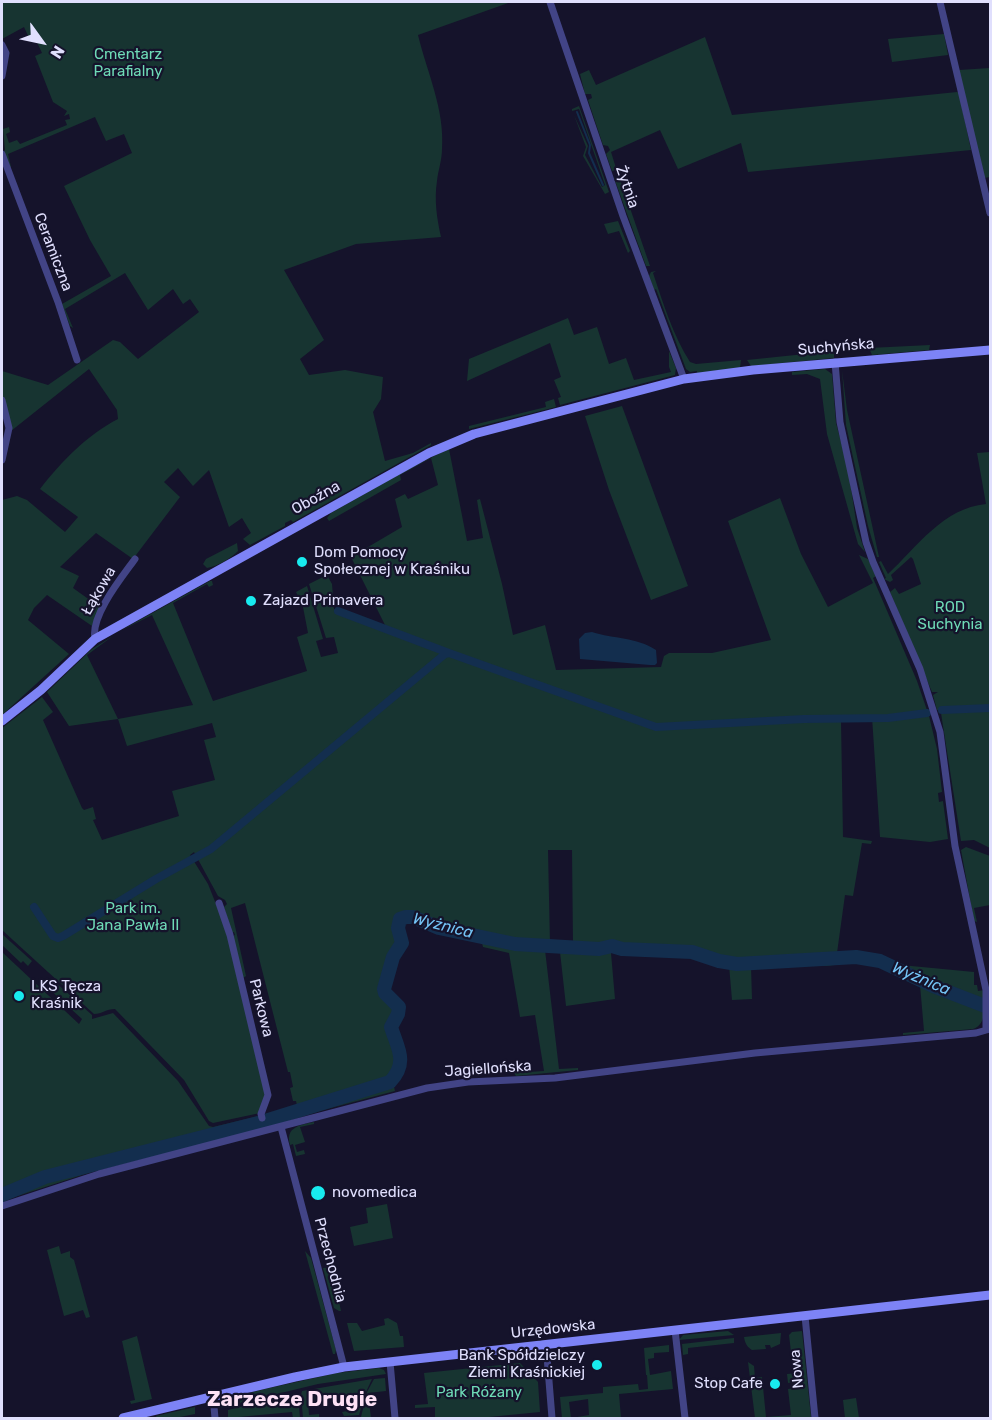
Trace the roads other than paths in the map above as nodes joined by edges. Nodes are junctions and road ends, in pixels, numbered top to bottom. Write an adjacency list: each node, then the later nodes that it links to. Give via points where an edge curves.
1 (550, 2): 11 (street, Żytnia, via 622,216)
2 (940, 2): 7 (street)
3 (2, 45): 4 (street, via 6,54)
4 (2, 76)
5 (2, 154): 6 (street, Ceramiczna)
6 (5, 174): 9 (street, Ceramiczna, via 58,302)
7 (990, 213)
8 (990, 350): 10 (street, Suchyńska)
9 (77, 360)
10 (835, 362): 11 (street, Suchyńska); 18 (street, via 840,422 866,542 920,669 940,732 955,846 986,990)
11 (684, 380): 15 (street, Oboźna, via 450,442)
12 (2, 400): 13 (street, via 9,434)
13 (2, 460)
14 (135, 559): 15 (street, Łąkowa, via 97,619)
15 (95, 639): 16 (street, Oboźna)
16 (2, 721)
17 (219, 903): 19 (street, Parkowa, via 268,1095 261,1114)
18 (988, 1029): 20 (street, Jagiellońska, via 555,1078 455,1084)
19 (264, 1124): 20 (street, Jagiellońska); 21 (street, Jagiellońska)
20 (281, 1127): 27 (street, Przechodnia)
21 (2, 1206)
22 (990, 1295): 23 (street, Urzędowska)
23 (805, 1316): 24 (street, Urzędowska); 34 (street, Nowa)
24 (675, 1330): 25 (street, Urzędowska); 33 (street)
25 (546, 1344): 26 (street, Urzędowska); 32 (street)
26 (390, 1362): 27 (street, Urzędowska); 31 (street)
27 (344, 1366): 28 (street, Urzędowska)
28 (213, 1396): 29 (street, Urzędowska); 30 (street)
29 (123, 1419)
30 (215, 1419)
31 (395, 1419)
32 (552, 1419)
33 (685, 1419)
34 (815, 1419)

